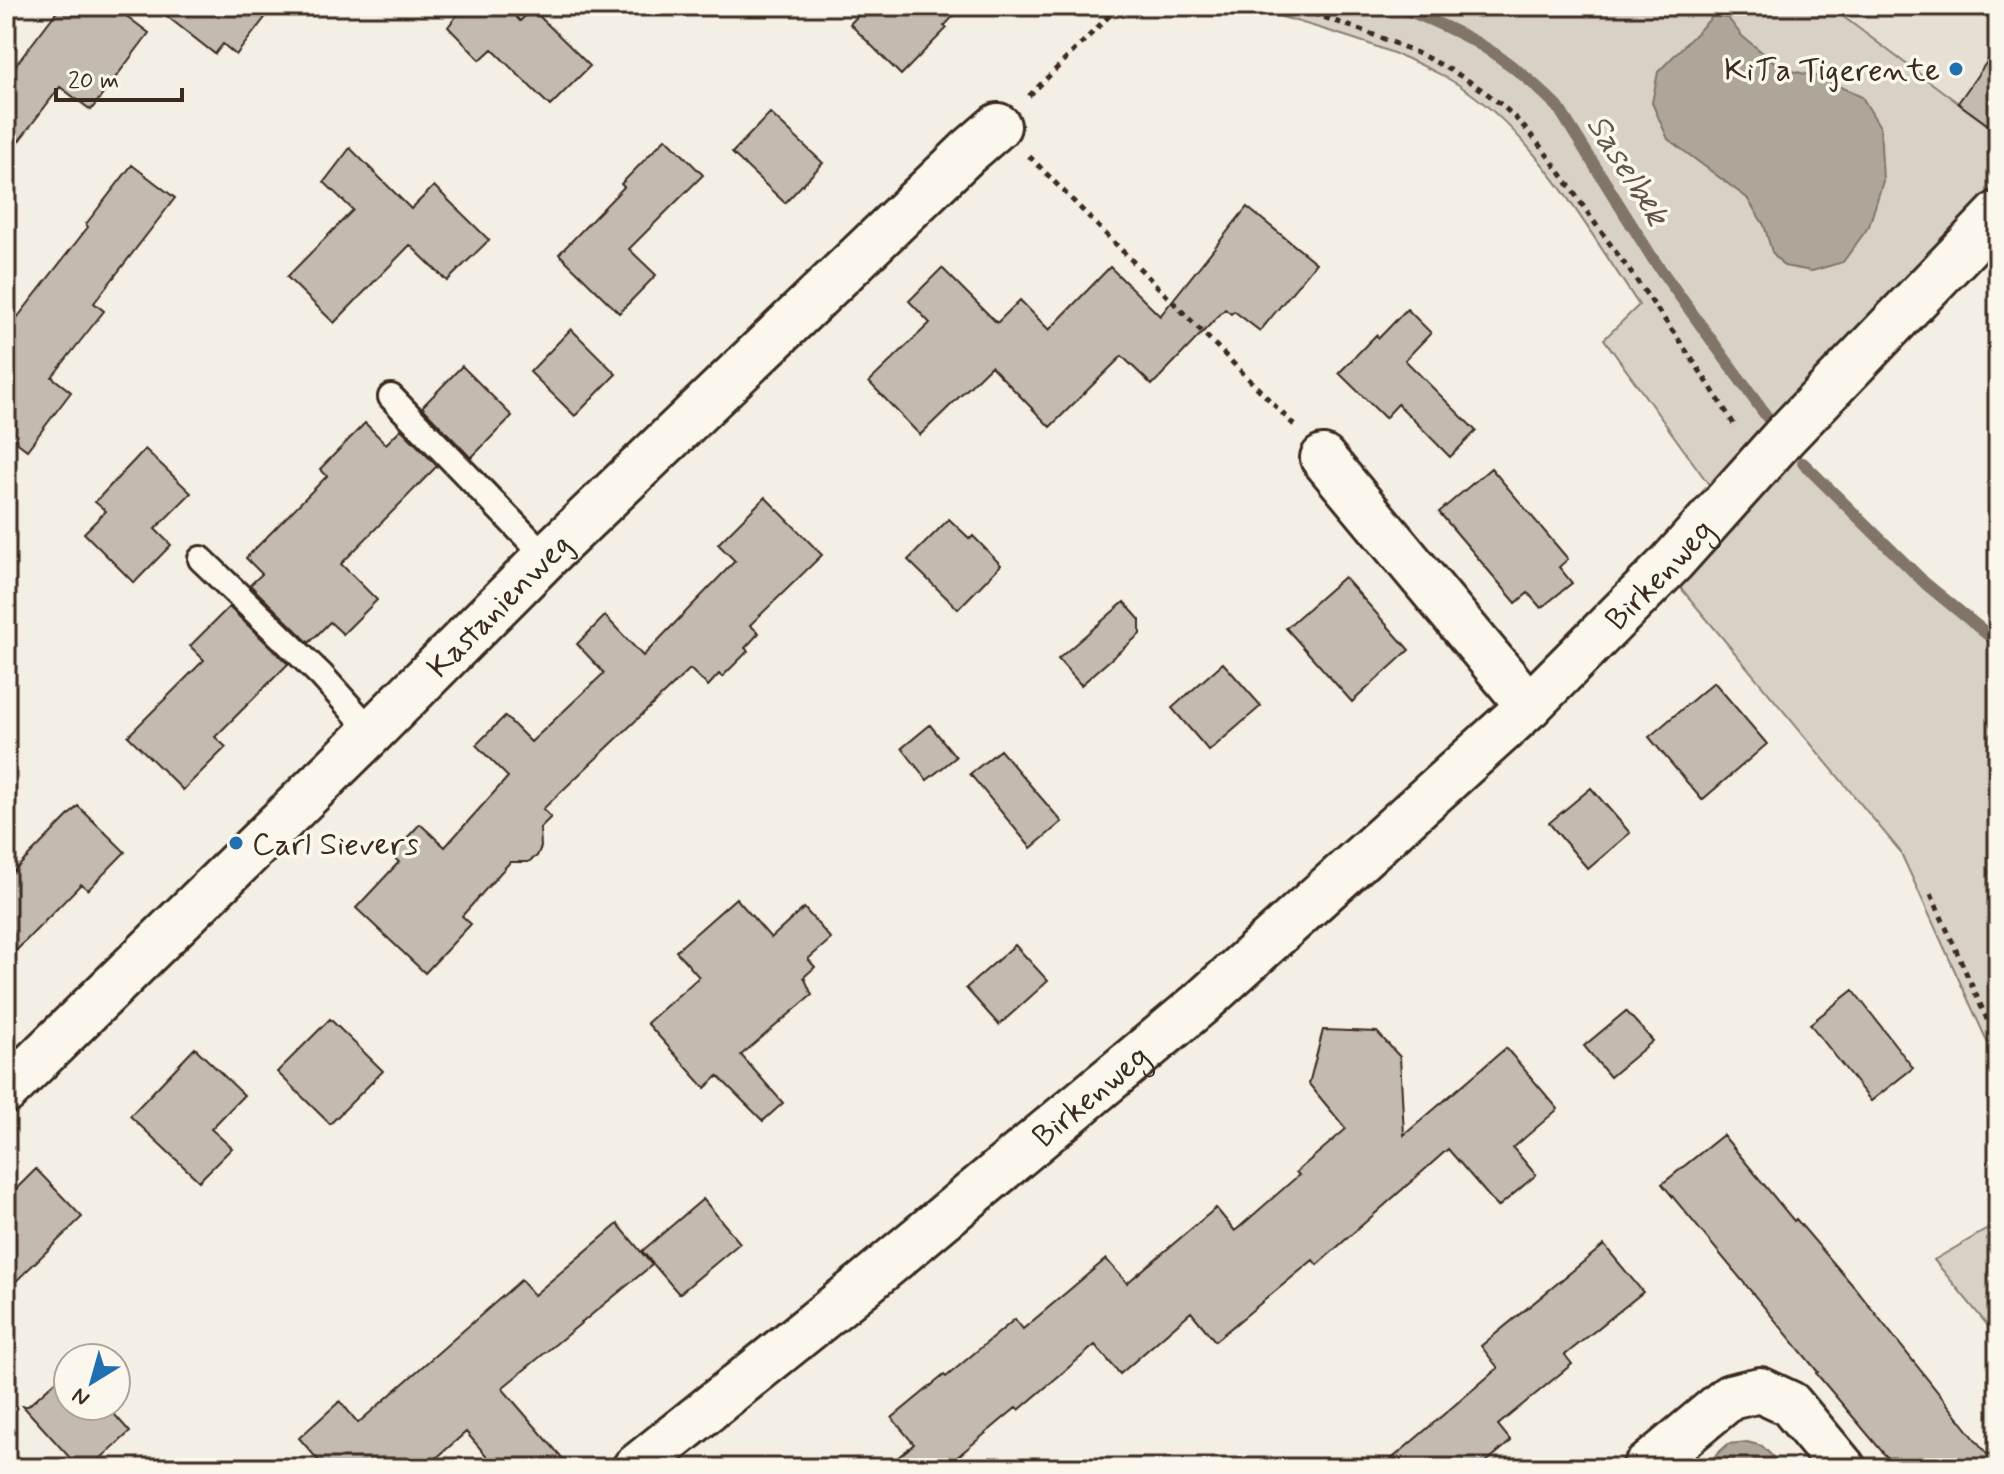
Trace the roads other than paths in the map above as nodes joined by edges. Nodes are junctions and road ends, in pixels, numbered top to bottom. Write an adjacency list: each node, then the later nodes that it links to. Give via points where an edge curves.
1 (998, 126): 5 (street, Kastanienweg)
2 (1998, 214): 7 (street, Birkenweg, via 1672,562)
3 (391, 397): 5 (lane)
4 (1323, 458): 7 (street)
5 (546, 557): 8 (street, Kastanienweg)
6 (201, 559): 8 (lane)
7 (1529, 706): 10 (street, Birkenweg, via 1201,1003)
8 (372, 732): 9 (street, Kastanienweg)
9 (6, 1091)
10 (635, 1468)
11 (1645, 1468): 12 (street, via 1730,1397 1760,1390 1790,1404)
12 (1843, 1468)

